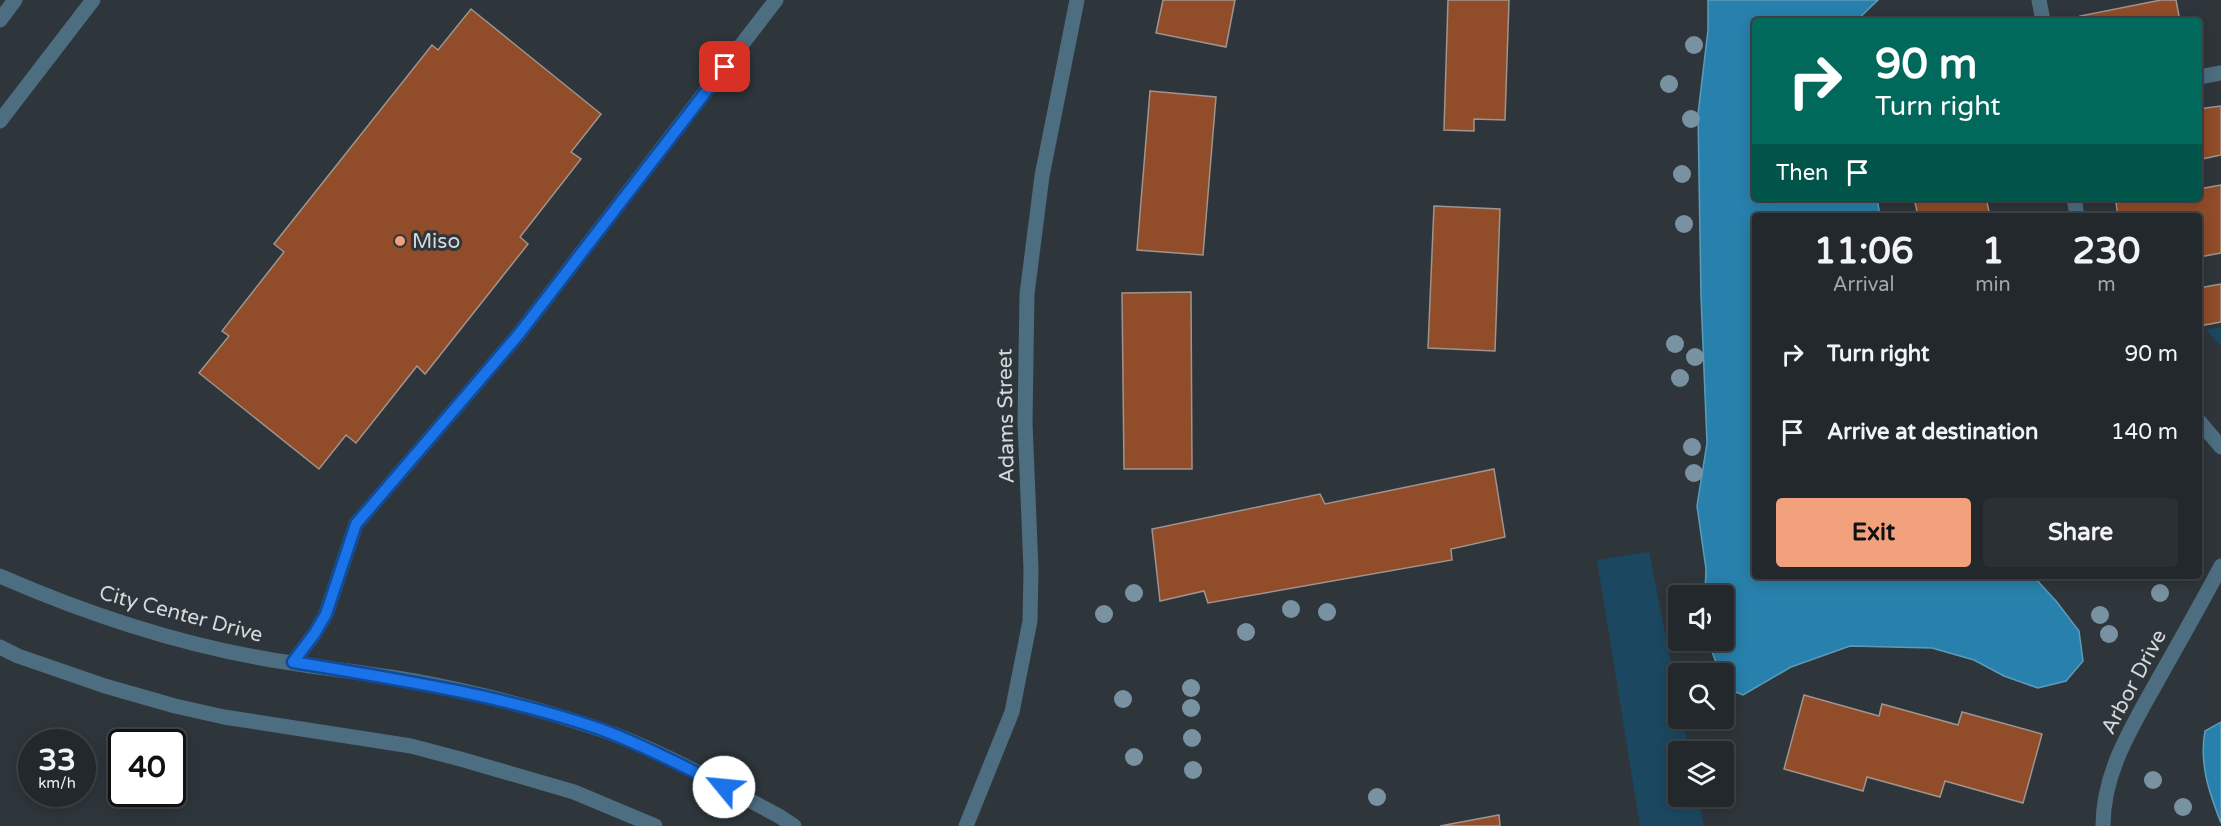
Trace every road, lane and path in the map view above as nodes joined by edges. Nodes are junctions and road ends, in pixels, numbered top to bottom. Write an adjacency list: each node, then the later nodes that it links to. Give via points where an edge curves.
1 (15, 0): 7 (street)
2 (93, 0): 10 (street)
3 (777, 0): 16 (street, via 519,334 356,524 326,614)
4 (1077, 0): 19 (street, Adams Street, via 1042,176 1028,294 1025,422 1030,621 1012,712)
5 (2039, 0): 6 (street)
6 (2042, 18)
7 (0, 20)
8 (2221, 73): 9 (street)
9 (2202, 76)
10 (0, 121)
11 (2202, 425): 12 (street)
12 (2221, 447)
13 (2221, 566): 20 (street, Arbor Drive, via 2116,759 2108,784)
14 (0, 576): 16 (street, City Center Drive, via 62,602 175,639)
15 (0, 647): 17 (street, via 105,686 175,706 411,746 464,760 574,792)
16 (293, 662): 18 (street, City Center Drive, via 417,682 600,729 670,758)
17 (656, 826)
18 (794, 826)
19 (966, 826)
20 (2103, 826)

